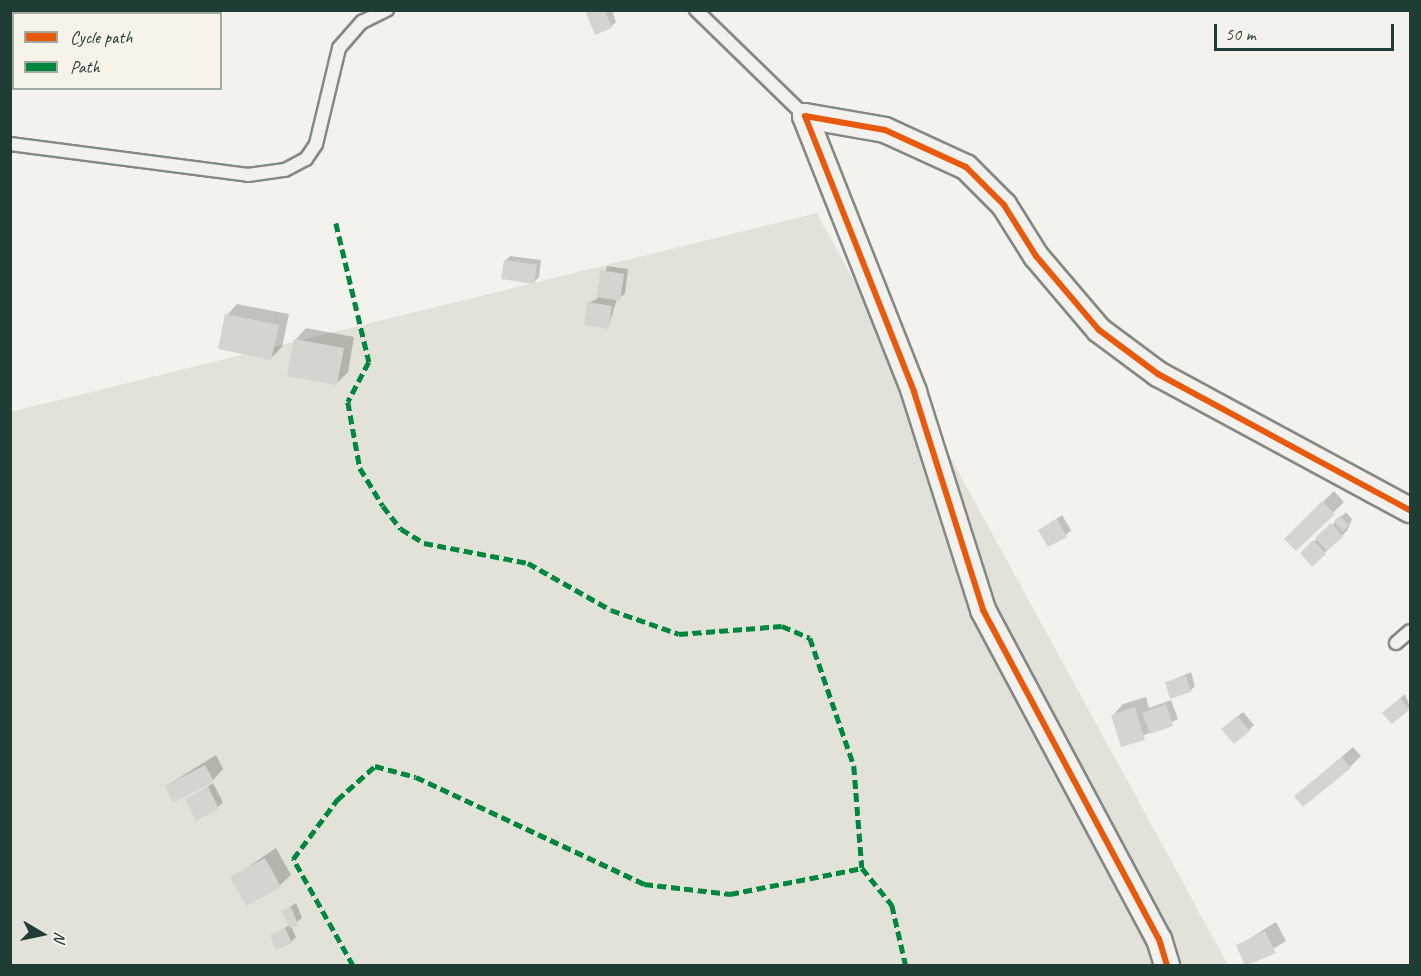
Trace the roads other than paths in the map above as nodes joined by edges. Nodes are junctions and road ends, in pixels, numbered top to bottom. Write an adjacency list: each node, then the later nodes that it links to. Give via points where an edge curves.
1 (387, 10): 6 (lane, via 362,22 339,48 316,144 306,159 285,170 248,175)
2 (696, 10): 4 (lane)
3 (714, 10): 4 (lane)
4 (712, 25): 5 (lane)
5 (805, 116): 7 (street, via 885,130 966,167 1004,205 1036,256 1099,330 1158,374); 10 (street, via 914,392 983,610 1159,939)
6 (10, 144)
7 (1410, 510)
8 (1410, 631): 9 (lane)
9 (1396, 643)
10 (1167, 966)

